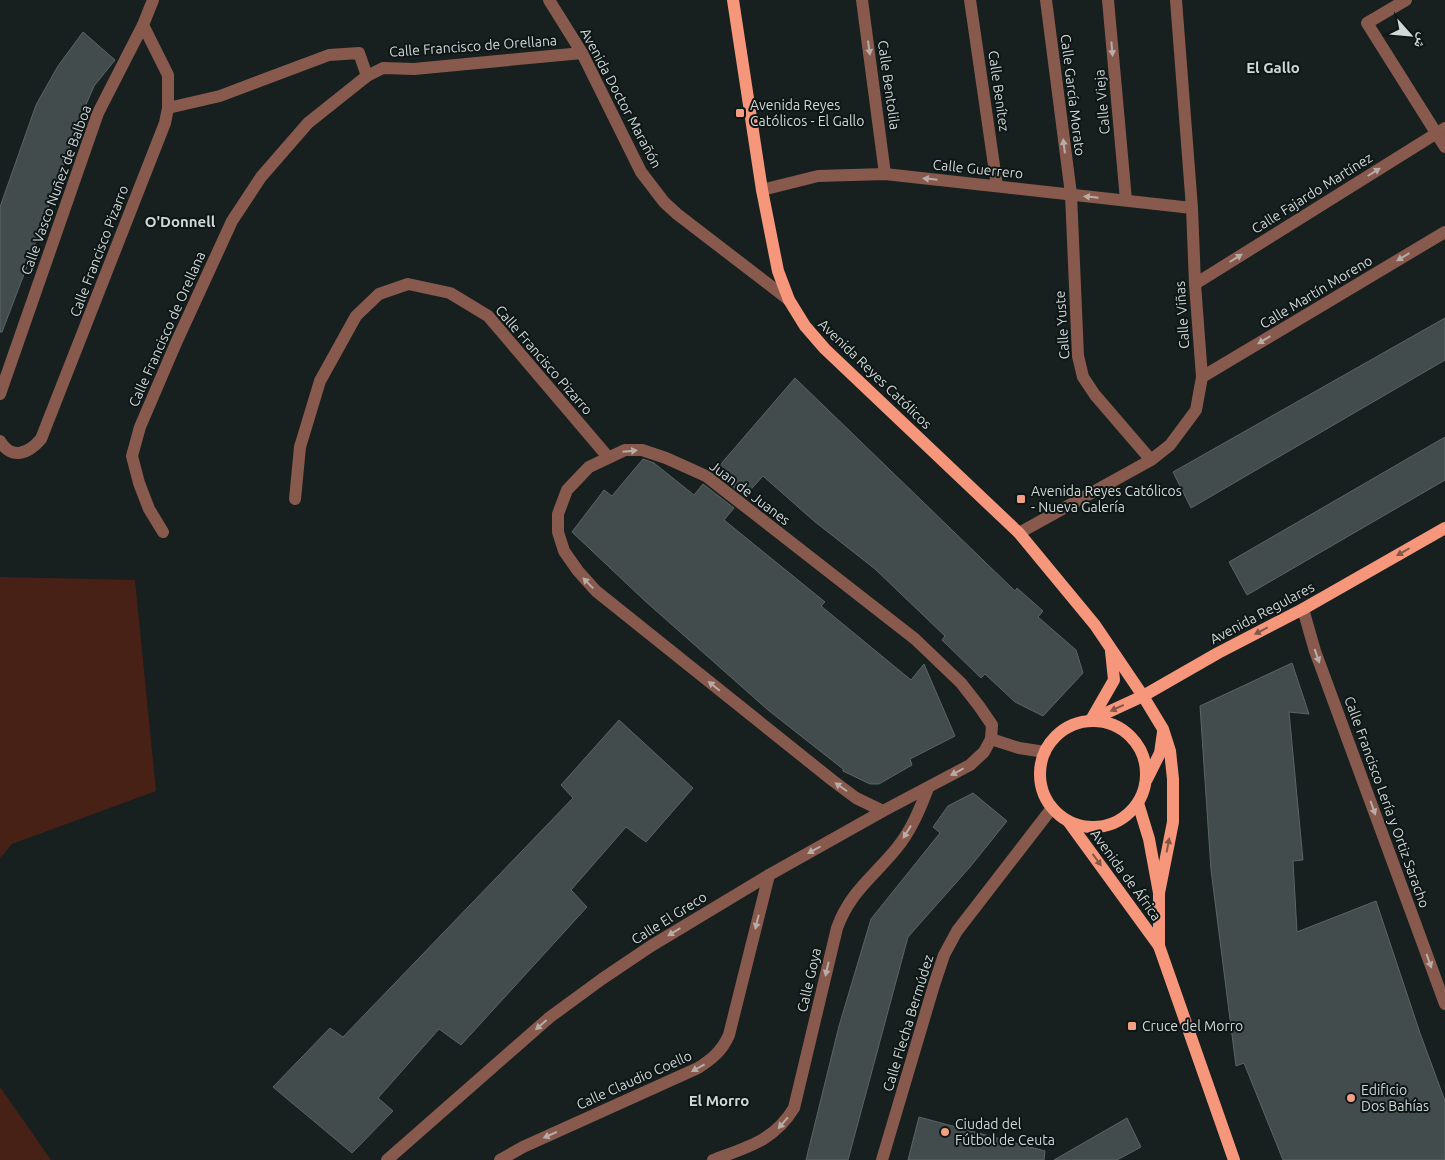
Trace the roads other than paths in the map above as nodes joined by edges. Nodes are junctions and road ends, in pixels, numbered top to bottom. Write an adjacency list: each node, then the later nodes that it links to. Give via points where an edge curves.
1 (153, 0): 10 (street, Calle Vasco Nuñez de Balboa)
2 (548, 0): 11 (street, Avenida Doctor Marañón)
3 (733, 0): 18 (main road, Avenida Reyes Católicos)
4 (862, 0): 16 (street, Calle Bentolila, one-way to 16)
5 (970, 0): 17 (street, Calle Benítez)
6 (1046, 0): 19 (street, Calle García Morato, one-way to 6)
7 (1108, 0): 20 (street, Calle Vieja, one-way to 20)
8 (1176, 0): 21 (street, Calle Viñas)
9 (1406, 0): 14 (street, via 1367,23)
10 (143, 25): 13 (street, Calle Francisco Pizarro, via 168,75); 26 (street, Calle Vasco Nuñez de Balboa, via 98,113)
11 (582, 53): 12 (street, Calle Francisco de Orellana, via 414,69 383,68); 24 (street, Avenida Doctor Marañón, via 641,172 658,195 677,214)
12 (367, 76): 13 (street, via 360,53 329,55 220,96); 32 (street, Calle Francisco de Orellana, via 308,123 261,178 232,221 176,342 140,426 132,456 149,508)
13 (168, 108): 27 (street, Calle Francisco Pizarro, via 165,123 41,439 31,450 17,453 5,449)
14 (1441, 130): 15 (street); 23 (street, Calle Fajardo Martínez, one-way to 14)
15 (1445, 147)
16 (886, 174): 17 (street, Calle Guerrero, one-way to 16); 18 (street, Calle Guerrero, via 818,176)
17 (997, 186): 19 (street, Calle Guerrero)
18 (762, 190): 24 (main road, Avenida Reyes Católicos, via 778,271)
19 (1071, 194): 20 (street, Calle Guerrero, one-way to 19); 29 (street, Calle Yuste, via 1078,356 1083,377)
20 (1126, 200): 21 (street, Calle Guerrero)
21 (1192, 208): 23 (street, Calle Viñas)
22 (1445, 232): 25 (street, Calle Martín Moreno, one-way to 25)
23 (1195, 284): 25 (street, Calle Viñas)
24 (788, 300): 33 (main road, Avenida Reyes Católicos, via 804,326 825,349)
25 (1202, 377): 29 (street, Calle Viñas, via 1196,410 1170,445)
26 (0, 394)
27 (0, 441)
28 (608, 457): 30 (street, Calle Francisco Pizarro, via 488,316 450,293 408,284 379,294 356,316 320,381 300,448); 39 (street, Juan de Juanes, one-way to 39, via 625,450 642,450 706,476 915,639 961,683 979,706 992,725); 45 (street, Juan de Juanes, one-way to 28, via 856,798 832,780 596,591 578,571 564,551 558,532 558,514 567,490 589,467)
29 (1151, 460): 33 (street, Calle Viñas)
30 (295, 499)
31 (1445, 528): 34 (main road, Avenida Regulares, one-way to 34)
32 (163, 532)
33 (1019, 533): 35 (main road, Avenida Reyes Católicos)
34 (1303, 609): 36 (main road, Avenida Regulares, one-way to 36); 50 (street, Calle Francisco Lería y Ortiz Saracho, one-way to 50, via 1315,651)
35 (1111, 648): 36 (main road, Avenida Reyes Católicos); 37 (main road, via 1114,680)
36 (1143, 696): 37 (main road, Avenida Regulares, one-way to 37); 38 (main road, Avenida Reyes Católicos)
37 (1090, 720): 40 (main road, via 1072,725 1056,736); 41 (main road, via 1114,724 1133,738 1144,758)
38 (1163, 728): 41 (main road, via 1160,752); 48 (main road, Avenida Reyes Católicos, one-way to 38, via 1173,822 1170,751)
39 (991, 739): 40 (street); 42 (street, Calle El Greco, one-way to 42, via 984,752 970,765)
40 (1045, 752): 44 (main road, via 1040,771 1043,791)
41 (1146, 782): 43 (main road)
42 (928, 788): 45 (street, Calle El Greco); 53 (street, Calle Goya, one-way to 53, via 897,848 851,898 843,912 794,1108 786,1121 763,1140)
43 (1138, 803): 46 (main road, via 1124,818 1106,826 1086,827); 48 (main road, Avenida de África, via 1149,839)
44 (1052, 808): 46 (main road); 54 (street, Calle Flecha Bermúdez, via 957,931 944,955)
45 (883, 811): 47 (street, Calle El Greco, one-way to 47)
46 (1068, 820): 49 (main road, Avenida de África, one-way to 49)
47 (769, 875): 51 (street, Calle El Greco, one-way to 51, via 651,946 550,1017); 52 (street, Calle Claudio Coello, one-way to 52, via 729,1035 712,1059)
48 (1158, 893): 49 (main road, Avenida de África)
49 (1159, 946): 55 (main road, Avenida de África)
50 (1445, 1004)
51 (387, 1160)
52 (500, 1160)
53 (713, 1160)
54 (882, 1160)
55 (1234, 1160)

